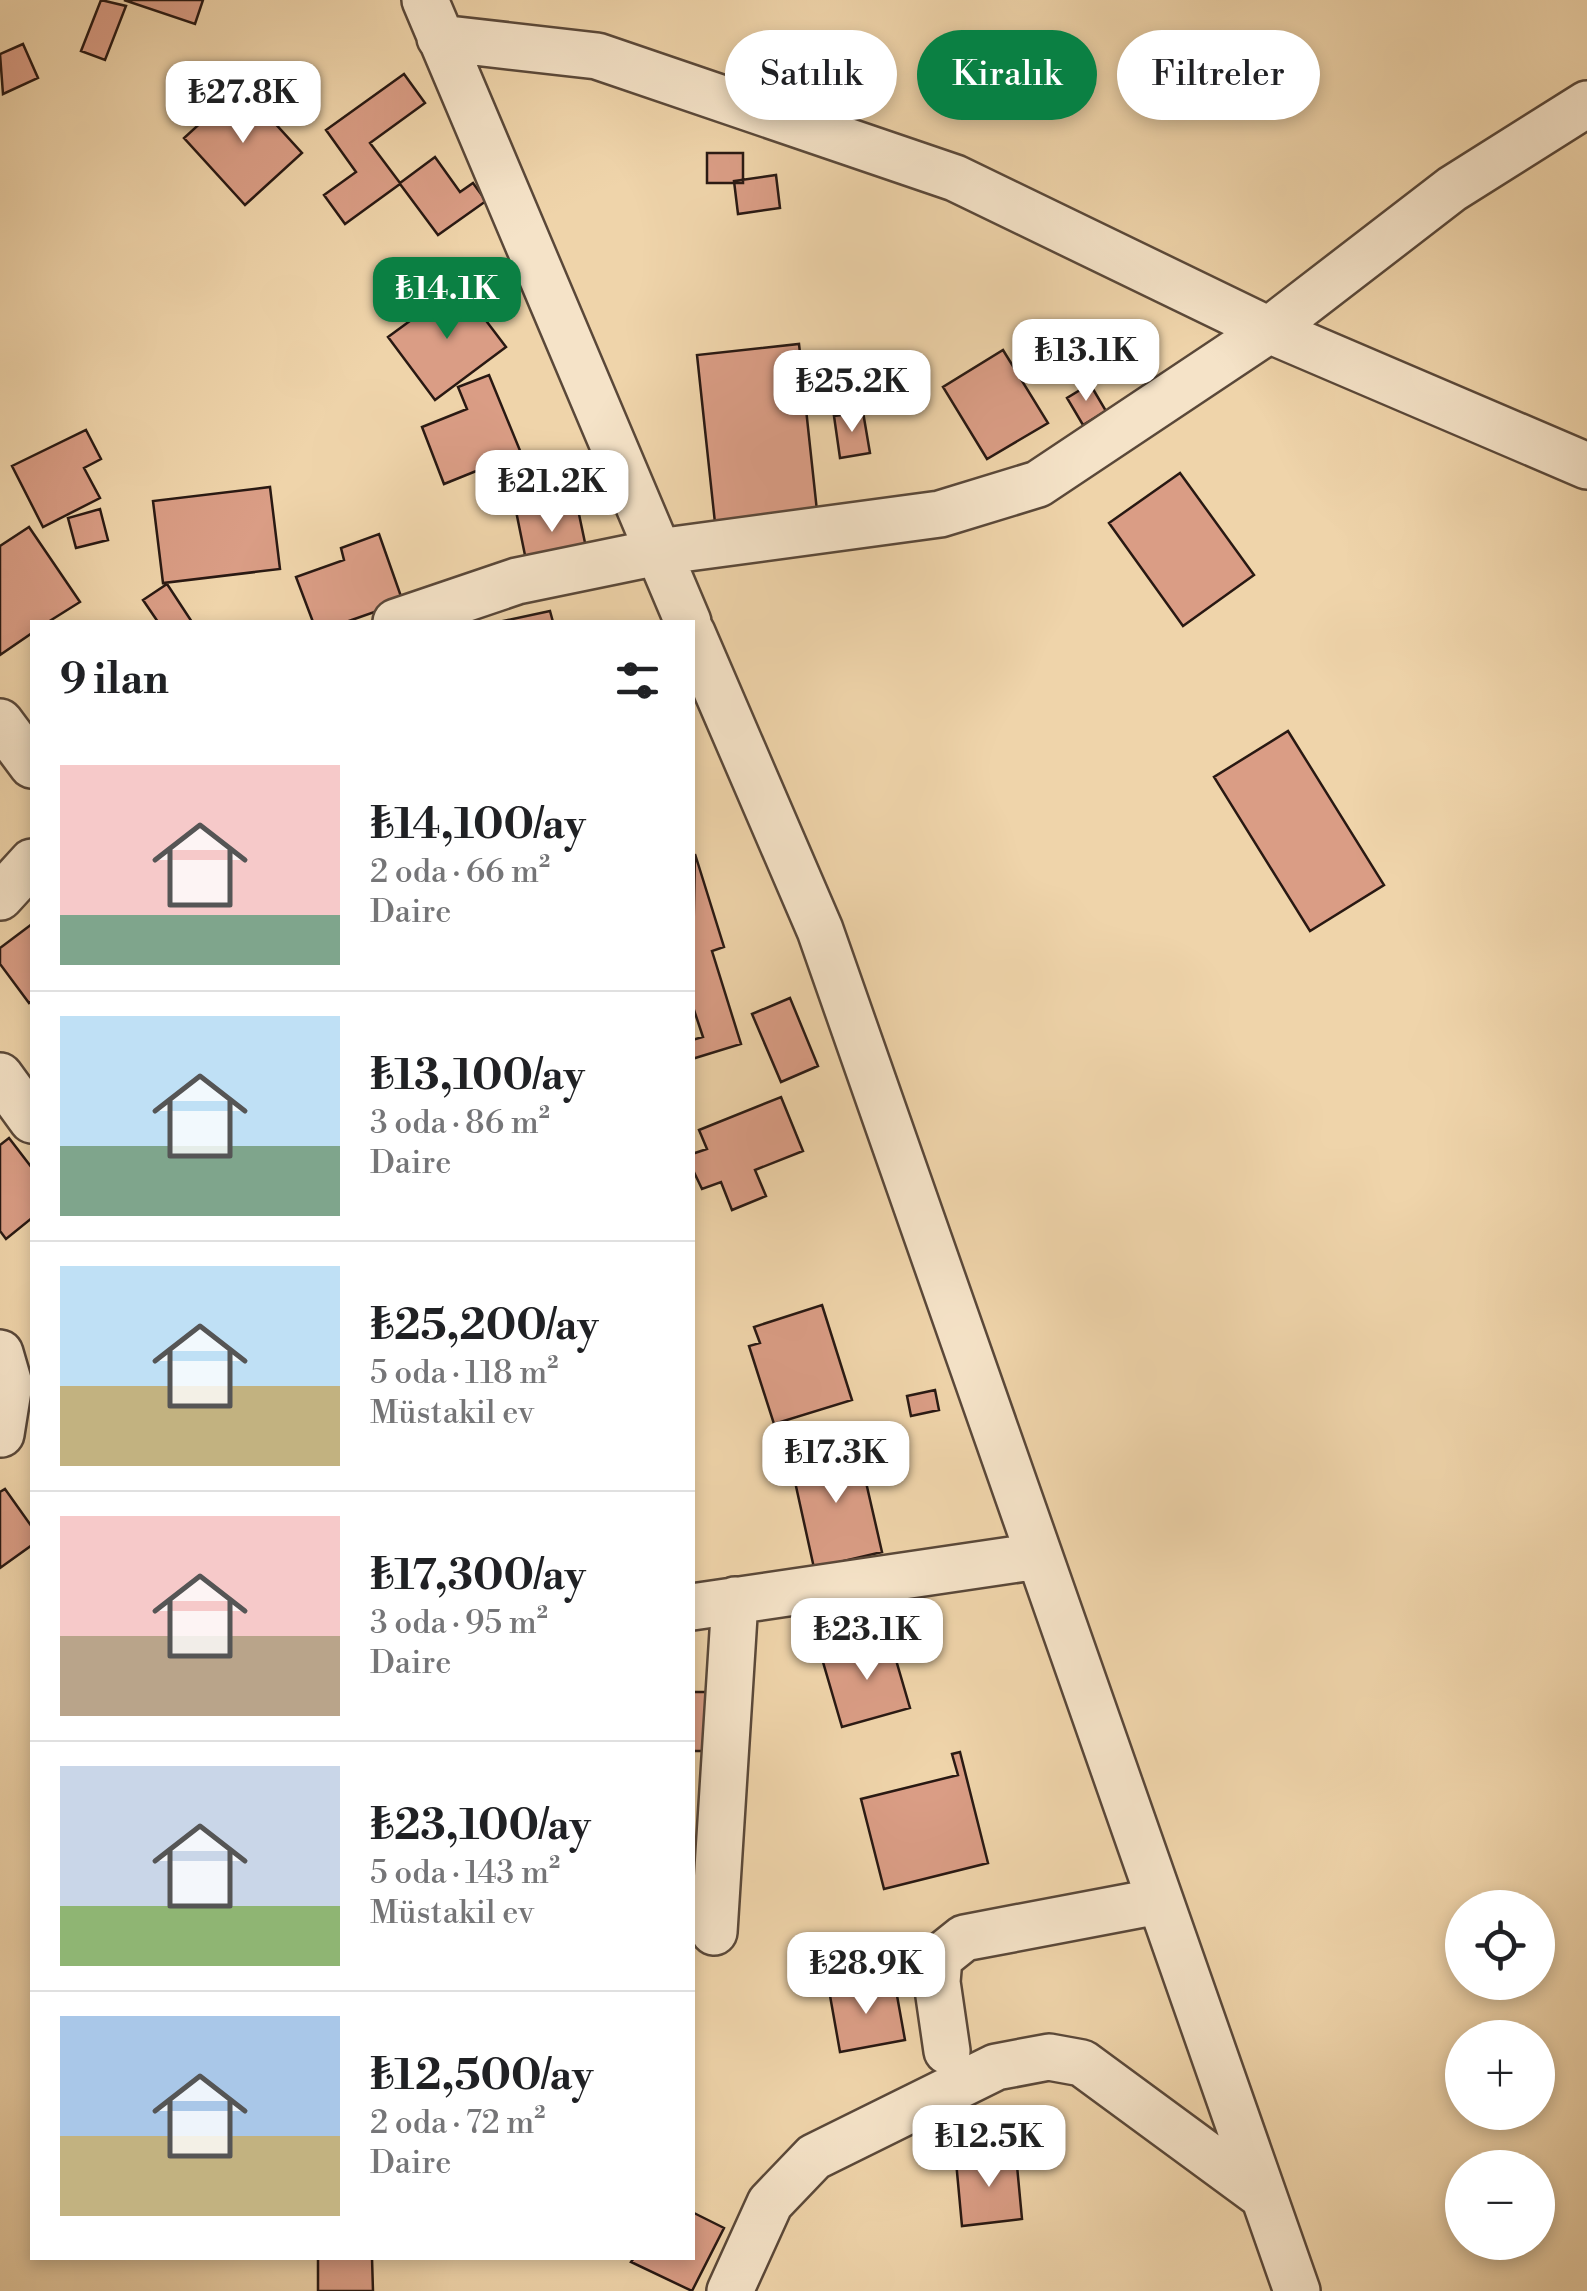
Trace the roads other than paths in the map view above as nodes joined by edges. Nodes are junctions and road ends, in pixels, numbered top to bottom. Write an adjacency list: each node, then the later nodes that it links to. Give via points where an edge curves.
1 (433, 19): 3 (street, via 597,56 955,178); 5 (street)
2 (1587, 104): 3 (street, via 1452,190)
3 (1269, 330): 4 (street); 5 (street, via 1038,484 940,514)
4 (1587, 466)
5 (658, 552): 6 (street, via 517,581); 7 (street)
6 (402, 620)
7 (687, 620)
8 (695, 640): 17 (street, via 820,930)
9 (0, 722): 10 (street)
10 (30, 762)
11 (30, 864): 12 (street)
12 (0, 897)
13 (0, 1076): 14 (street)
14 (30, 1117)
15 (0, 1353): 16 (street, via 8,1384)
16 (1, 1434)
17 (1039, 1556): 18 (street); 19 (street)
18 (714, 1603): 20 (street)
19 (1159, 1902): 21 (street, via 964,1938 939,1958 936,1982); 22 (street)
20 (714, 1932)
21 (947, 2051)
22 (1262, 2196): 23 (street, via 1082,2063 1049,2057 996,2066 814,2158 770,2202); 24 (street)
23 (730, 2291)
24 (1297, 2291)

